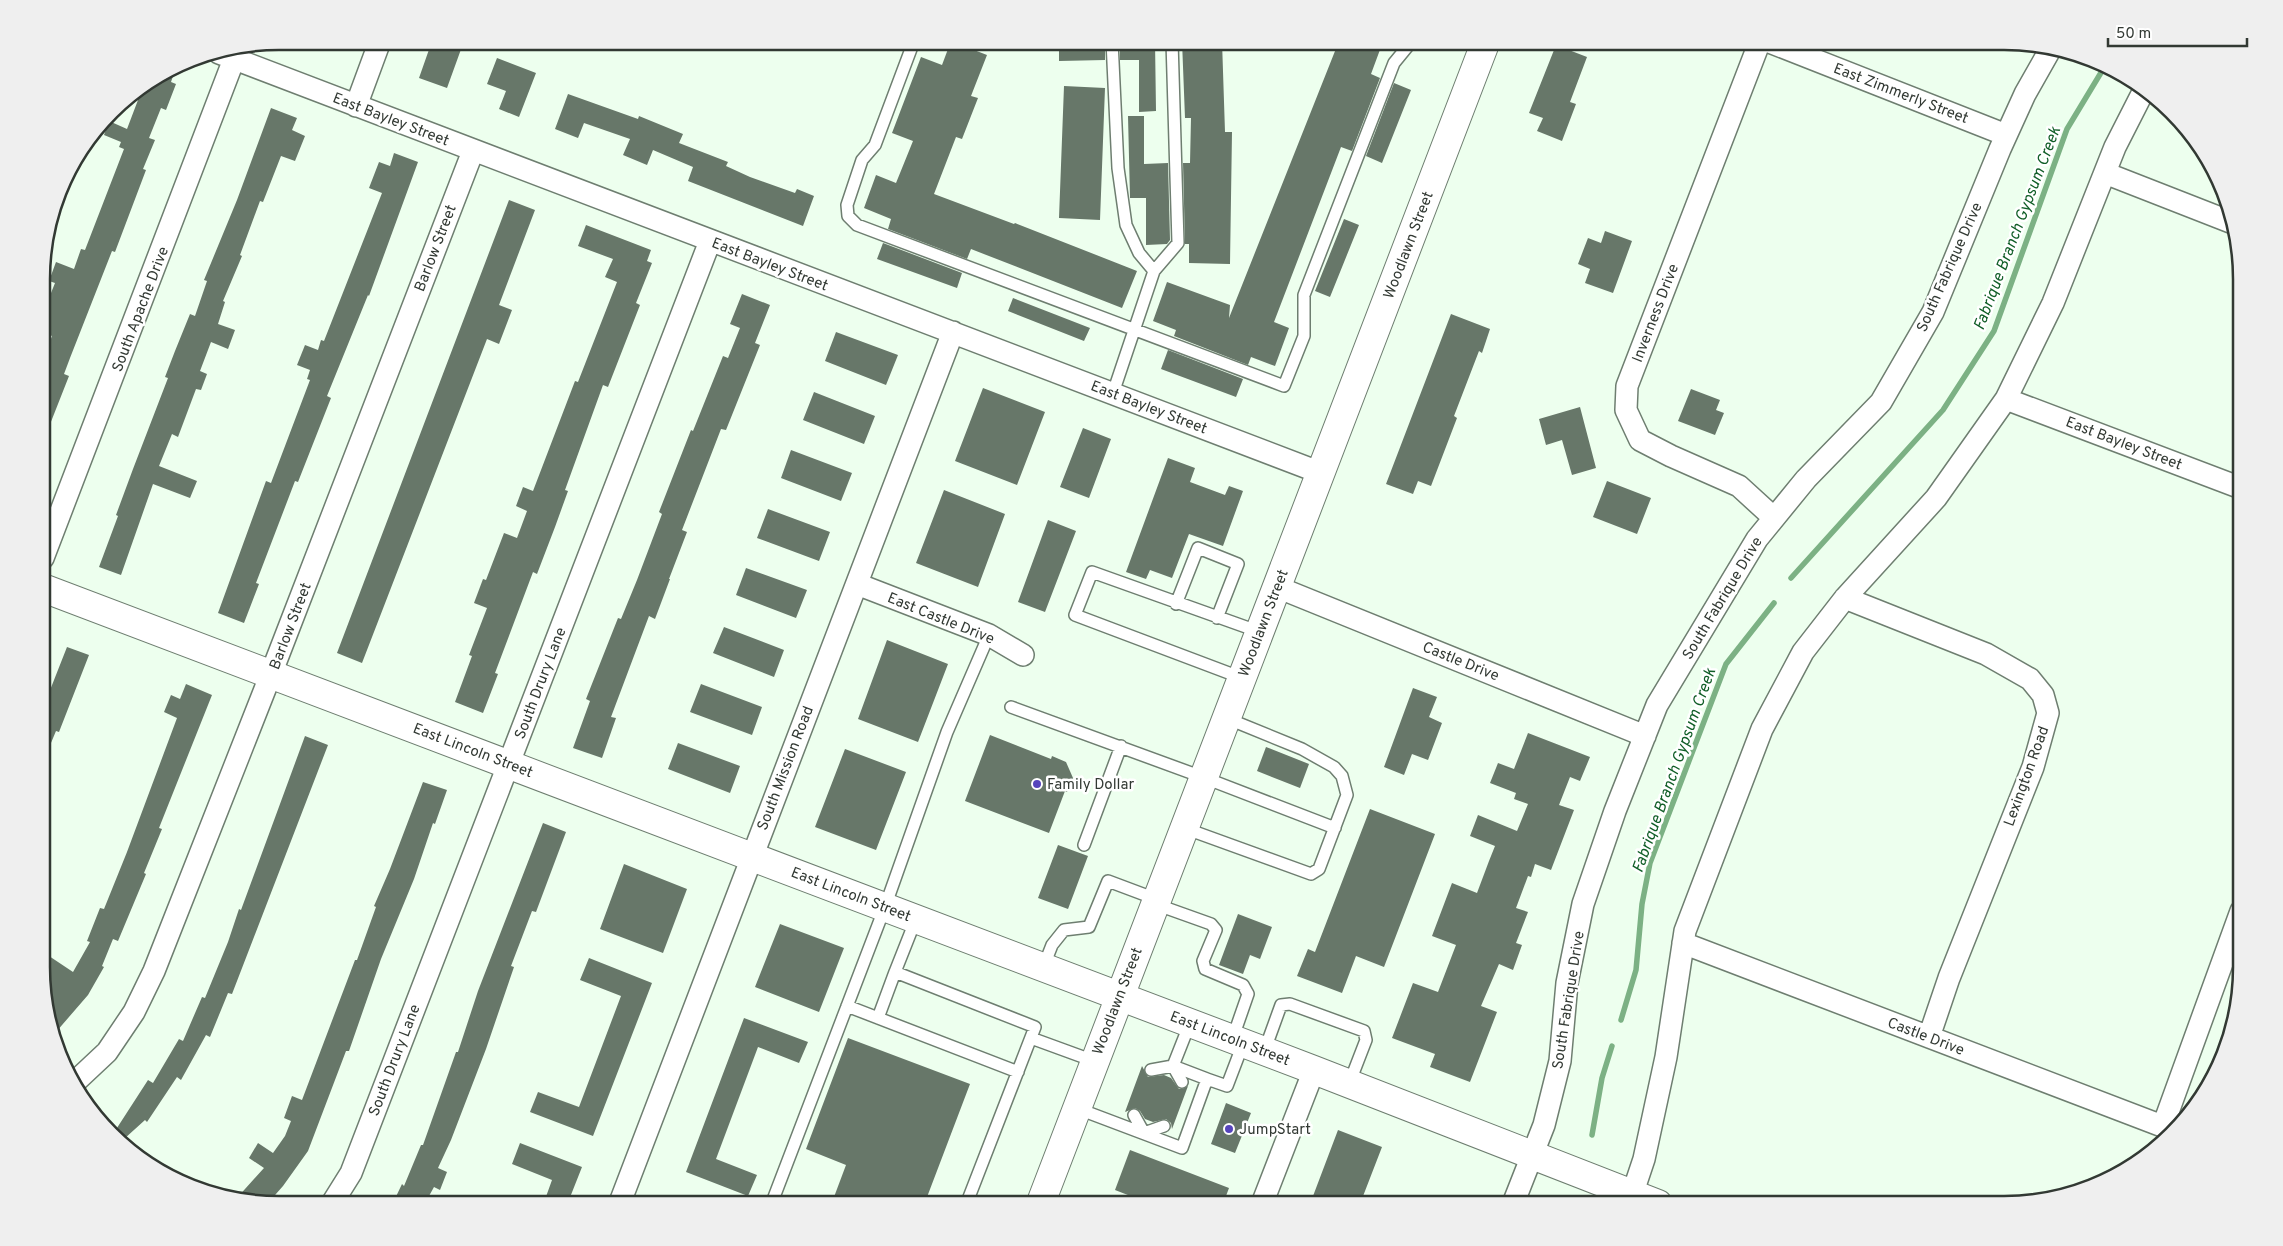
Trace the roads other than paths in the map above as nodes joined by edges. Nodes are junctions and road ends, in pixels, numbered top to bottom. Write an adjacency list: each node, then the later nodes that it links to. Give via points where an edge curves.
1 (377, 50): 12 (street)
2 (911, 50): 19 (lane, via 876,145 862,160 847,205 848,216 857,225)
3 (1112, 50): 18 (lane, via 1118,168 1126,225 1139,253)
4 (1172, 50): 18 (lane, via 1178,243)
5 (1405, 50): 19 (lane, via 1394,63 1304,295 1304,336 1284,386)
6 (1483, 50): 23 (street, Woodlawn Street)
7 (1757, 50): 25 (street, Inverness Drive, via 1627,386 1626,410 1640,440 1739,486)
8 (1790, 50): 13 (street, East Zimmerly Street)
9 (2049, 54): 13 (street, South Fabrique Drive)
10 (227, 56): 12 (street, East Bayley Street); 26 (street, South Apache Drive)
11 (2141, 96): 15 (street)
12 (356, 106): 14 (street, East Bayley Street)
13 (2006, 135): 25 (street, South Fabrique Drive, via 1933,312 1881,402 1806,479)
14 (472, 151): 17 (street, East Bayley Street); 36 (street, Barlow Street)
15 (2104, 173): 16 (street); 22 (street, via 2053,304)
16 (2225, 220)
17 (710, 241): 20 (street, East Bayley Street); 42 (street, South Drury Lane)
18 (1154, 271): 19 (lane)
19 (1135, 330): 21 (lane)
20 (953, 332): 21 (street, East Bayley Street); 27 (street, South Mission Road)
21 (1113, 393): 23 (street, East Bayley Street)
22 (2006, 399): 24 (street, East Bayley Street); 30 (street, via 1936,498)
23 (1321, 473): 28 (street, Woodlawn Street)
24 (2233, 485)
25 (1774, 518): 40 (street, South Fabrique Drive, via 1757,539 1657,705)
26 (50, 539)
27 (857, 584): 34 (street, East Castle Drive); 47 (street, South Mission Road)
28 (1277, 588): 33 (street, Woodlawn Street); 40 (street, Castle Drive)
29 (50, 591): 36 (street, East Lincoln Street)
30 (1845, 598): 52 (street, via 1803,652 1762,729 1726,819); 59 (street, Lexington Road, via 1986,654 2030,679 2043,695 2048,713 2032,767)
31 (1176, 604): 32 (lane); 32 (lane, via 1198,548 1238,564); 37 (lane, via 1092,572 1075,615)
32 (1218, 618): 33 (lane)
33 (1260, 632): 37 (street, Woodlawn Street)
34 (989, 635): 35 (street, East Castle Drive); 49 (lane, via 947,732)
35 (1023, 655)
36 (271, 674): 42 (street, East Lincoln Street); 68 (street, Barlow Street, via 154,971 134,1012 107,1052)
37 (1242, 678): 39 (street, Woodlawn Street)
38 (1011, 707): 41 (lane)
39 (1226, 718): 43 (street, Woodlawn Street); 45 (lane, via 1302,749 1342,776 1347,795)
40 (1645, 736): 78 (street, South Fabrique Drive, via 1583,904 1567,983 1560,1061 1544,1125)
41 (1121, 746): 43 (lane); 46 (lane)
42 (508, 764): 47 (street, East Lincoln Street); 79 (street, South Drury Lane, via 351,1173)
43 (1205, 778): 44 (street, Woodlawn Street); 45 (lane)
44 (1184, 828): 45 (lane, via 1312,874 1319,869); 48 (street, Woodlawn Street)
45 (1334, 828)
46 (1084, 845)
47 (750, 856): 49 (street, East Lincoln Street); 80 (street, South Mission Road)
48 (1155, 901): 53 (lane, via 1108,881 1089,928 1064,930 1052,945); 55 (street, Woodlawn Street); 61 (lane, via 1211,924 1216,930 1203,961 1205,969 1243,985 1248,994)
49 (884, 907): 50 (street, East Lincoln Street); 56 (lane)
50 (916, 919): 53 (street, East Lincoln Street); 54 (lane)
51 (2233, 934): 76 (street)
52 (1683, 943): 59 (street, Castle Drive); 87 (street, via 1666,1057 1644,1159)
53 (1043, 968): 55 (street, East Lincoln Street)
54 (895, 972): 57 (lane); 60 (lane, via 1035,1027)
55 (1119, 996): 58 (street, East Lincoln Street); 62 (street, Woodlawn Street)
56 (847, 1006): 57 (lane); 81 (lane)
57 (878, 1018): 66 (lane)
58 (1190, 1024): 61 (street, East Lincoln Street); 63 (lane)
59 (1928, 1036): 76 (street, Castle Drive)
60 (1031, 1038): 62 (lane); 66 (lane)
61 (1246, 1045): 65 (street, East Lincoln Street); 69 (lane, via 1227,1086); 71 (lane, via 1282,1005 1290,1004 1364,1031 1366,1040)
62 (1094, 1061): 72 (street, Woodlawn Street)
63 (1173, 1066): 64 (lane); 67 (lane); 69 (lane); 70 (lane)
64 (1151, 1070)
65 (1314, 1070): 71 (street, East Lincoln Street); 84 (street)
66 (1018, 1072): 82 (lane)
67 (1166, 1076)
68 (79, 1078)
69 (1208, 1080): 77 (lane, via 1182,1148)
70 (1182, 1082)
71 (1349, 1084): 78 (street, East Lincoln Street)
72 (1076, 1108): 77 (lane); 83 (street, Woodlawn Street)
73 (1134, 1115): 77 (lane)
74 (1148, 1120): 77 (lane)
75 (1164, 1126): 77 (lane)
76 (2166, 1127)
77 (1144, 1133)
78 (1532, 1155): 85 (street, South Fabrique Drive); 86 (street, East Lincoln Street)
79 (337, 1196)
80 (622, 1196)
81 (774, 1196)
82 (969, 1196)
83 (1043, 1196)
84 (1265, 1196)
85 (1516, 1196)
86 (1624, 1196)
87 (1632, 1196)

